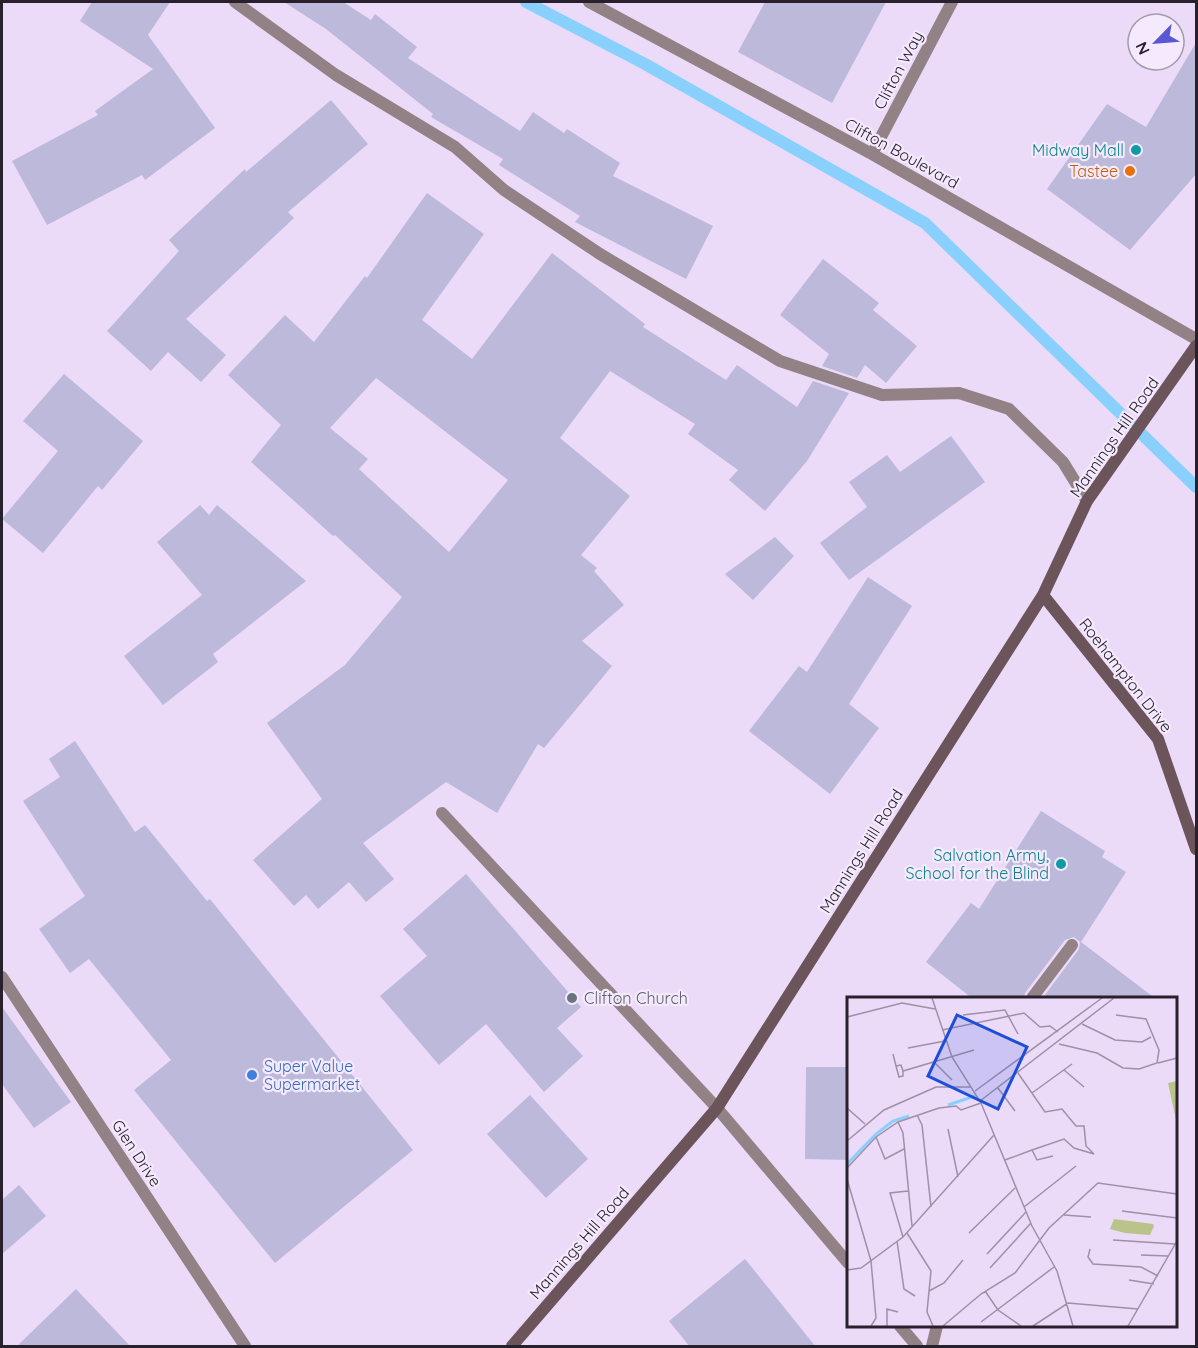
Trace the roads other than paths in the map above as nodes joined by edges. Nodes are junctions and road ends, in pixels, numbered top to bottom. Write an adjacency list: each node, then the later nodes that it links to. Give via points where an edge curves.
1 (235, 2): 7 (street, via 336,75 455,147 504,190 581,241 780,361 882,396 959,393 1009,410 1063,462)
2 (589, 2): 4 (street, Clifton Boulevard)
3 (952, 2): 4 (street, Clifton Way)
4 (872, 154): 5 (street, Clifton Boulevard)
5 (1197, 339)
6 (1197, 346): 7 (main road, Mannings Hill Road)
7 (1087, 501): 8 (main road, Mannings Hill Road)
8 (1043, 595): 10 (main road, Roehampton Drive, via 1158,739); 14 (main road, Mannings Hill Road)
9 (442, 813): 14 (street)
10 (1197, 849)
11 (1072, 945): 13 (street)
12 (2, 977): 18 (street, Glen Drive)
13 (1033, 997)
14 (717, 1108): 15 (street); 19 (main road, Mannings Hill Road)
15 (847, 1261)
16 (901, 1327): 20 (street)
17 (937, 1327): 21 (street)
18 (245, 1347)
19 (512, 1347)
20 (917, 1347)
21 (932, 1347)

